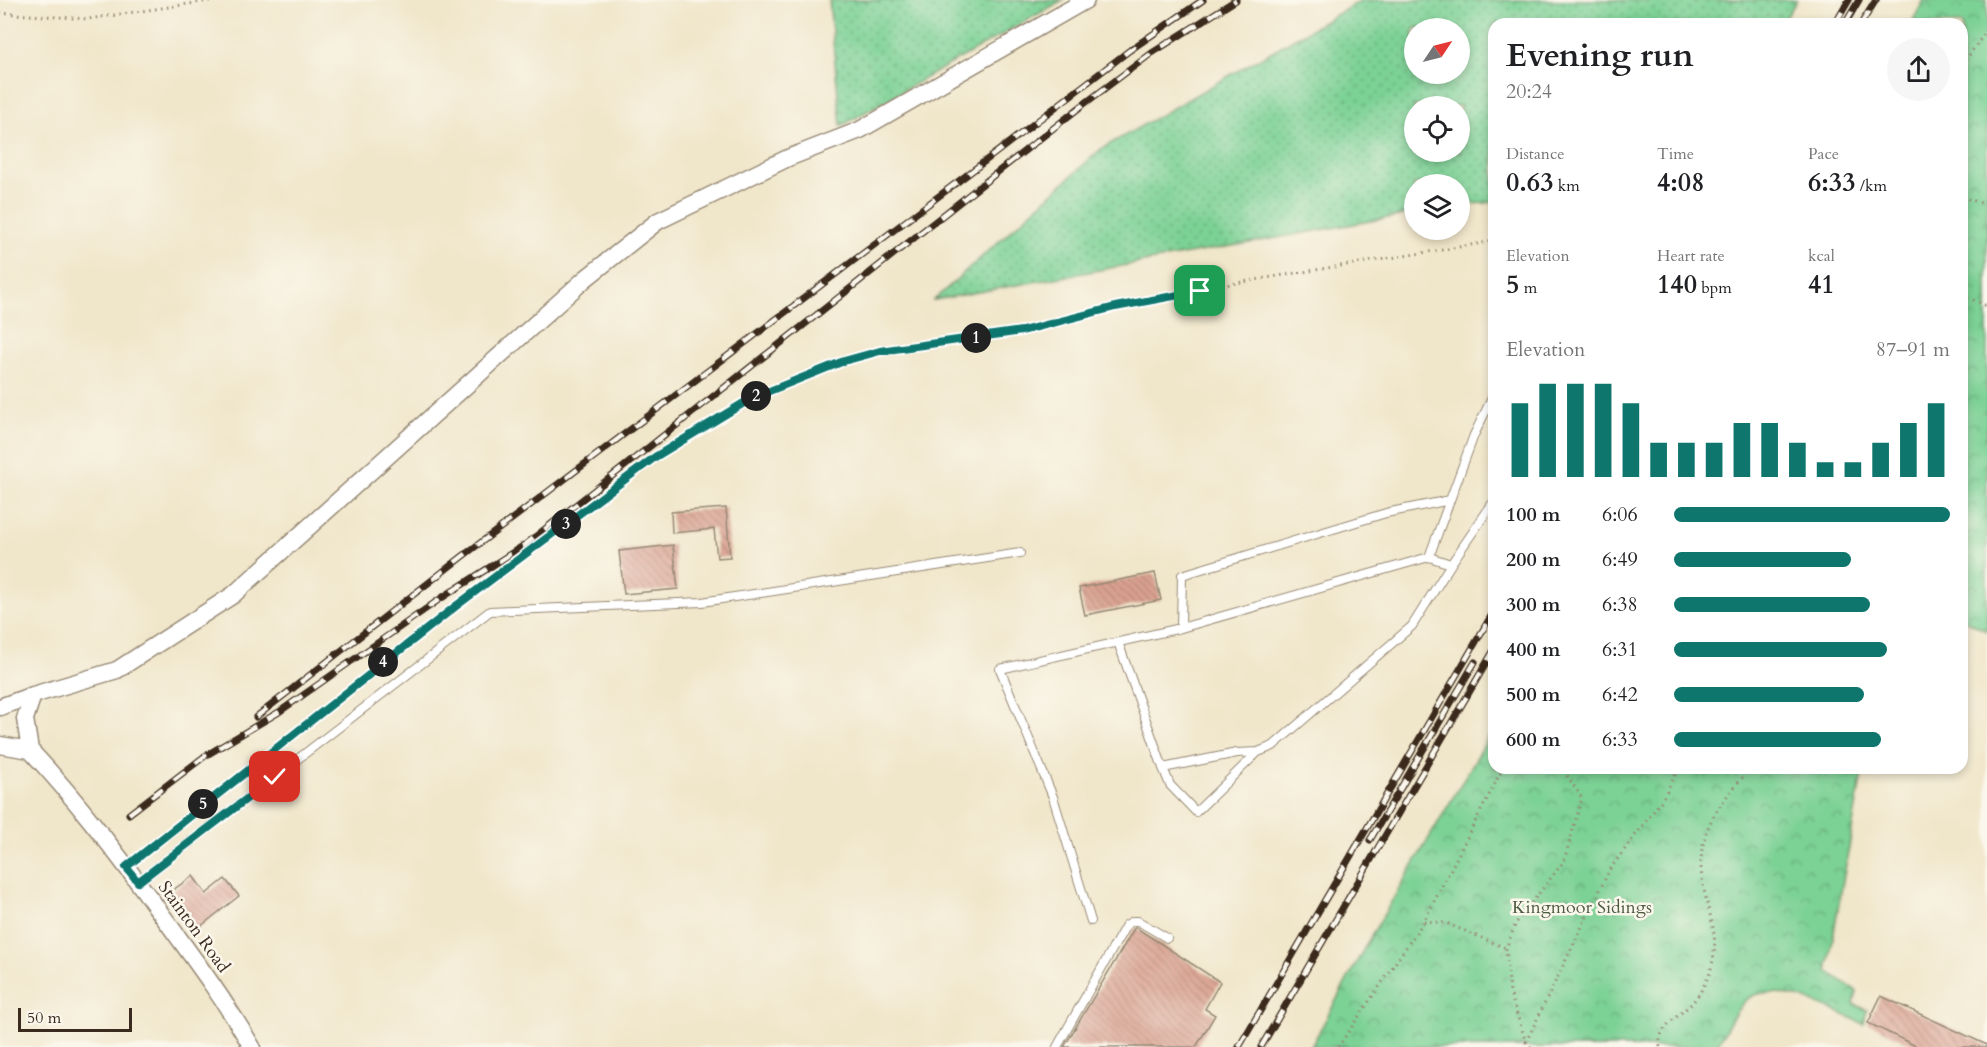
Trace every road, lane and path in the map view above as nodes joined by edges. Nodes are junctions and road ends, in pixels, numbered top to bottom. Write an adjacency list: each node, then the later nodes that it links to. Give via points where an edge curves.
1 (215, 0): 3 (path, via 88,19)
2 (1086, 0): 19 (street, via 860,130 788,158 658,221 585,279 233,595 117,670)
3 (0, 14)
4 (1987, 30): 5 (path)
5 (1968, 57)
6 (1968, 199): 7 (path)
7 (1987, 205)
8 (1488, 242): 29 (path, via 1370,259 1127,305 1022,331 880,351 824,368 752,398 655,457 456,606)
9 (1968, 298): 10 (path)
10 (1987, 306)
11 (1488, 406): 12 (lane)
12 (1450, 500): 15 (lane); 17 (lane, via 1386,513 1182,575)
13 (1488, 508): 16 (lane)
14 (1020, 553): 30 (lane, via 702,602 490,611)
15 (1429, 557): 16 (lane); 17 (lane)
16 (1451, 564): 23 (lane, via 1412,626 1273,746)
17 (1181, 628): 18 (lane)
18 (1118, 642): 24 (lane); 31 (lane, via 1000,669 1053,797)
19 (33, 695): 20 (street); 22 (street, via 25,719)
20 (0, 707)
21 (0, 745): 22 (street)
22 (30, 750): 29 (street, Stainton Road)
23 (1258, 752): 24 (lane); 24 (lane, via 1196,812 1170,785)
24 (1163, 768)
25 (1500, 774): 32 (path)
26 (1566, 774): 34 (path, via 1582,798 1564,861 1516,924)
27 (1676, 774): 35 (path, via 1662,800 1610,869)
28 (1746, 774): 40 (path, via 1726,796 1701,843 1699,866 1717,937 1710,972 1694,1000 1665,1026)
29 (126, 867): 30 (street, Stainton Road)
30 (138, 882): 36 (street, Stainton Road, via 202,969)
31 (1091, 921)
32 (1424, 921): 34 (path, via 1446,923); 38 (path)
33 (1167, 938): 37 (lane, via 1138,921 1126,925)
34 (1506, 948): 35 (path, via 1510,993)
35 (1526, 1042): 39 (path)
36 (252, 1047)
37 (1057, 1047)
38 (1338, 1047)
39 (1531, 1047)
40 (1660, 1047)

